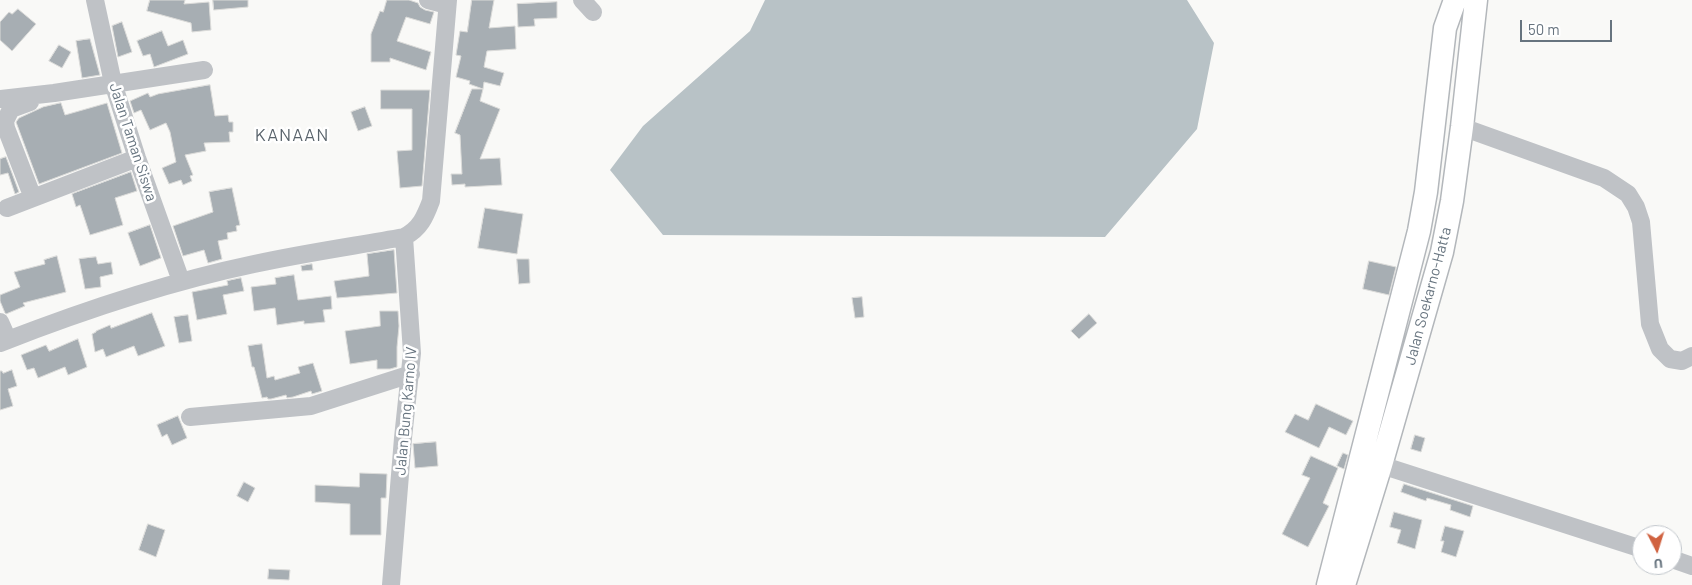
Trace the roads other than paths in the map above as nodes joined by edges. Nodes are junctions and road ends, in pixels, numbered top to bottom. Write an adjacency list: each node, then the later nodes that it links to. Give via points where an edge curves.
1 (95, 0): 7 (street, Jalan Taman Siswa)
2 (428, 0): 5 (street)
3 (1455, 0): 24 (main road, Jalan Soekarno-Hatta, via 1445,28 1419,231)
4 (1476, 0): 10 (main road, Jalan Soekarno-Hatta)
5 (448, 2): 14 (street, via 431,201 420,225)
6 (204, 70): 7 (street)
7 (113, 83): 8 (street); 11 (street, Jalan Taman Siswa)
8 (54, 93): 9 (street); 12 (street, via 10,109 5,121)
9 (0, 98)
10 (1462, 128): 18 (street, via 1604,178 1628,194 1641,222 1650,324 1660,349 1670,359 1682,361); 21 (main road, Jalan Soekarno-Hatta, via 1442,252)
11 (137, 158): 12 (street); 15 (street, Jalan Taman Siswa)
12 (33, 198): 13 (street)
13 (7, 208)
14 (404, 238): 15 (street, via 255,264); 19 (street, Jalan Bung Karno IV, via 412,336)
15 (181, 282): 17 (street)
16 (0, 322): 17 (street)
17 (4, 341)
18 (1692, 356)
19 (411, 374): 20 (street, via 311,406); 23 (street, Jalan Bung Karno IV)
20 (190, 417)
21 (1381, 465): 22 (street); 25 (main road, Jalan Soekarno-Hatta)
22 (1632, 546)
23 (391, 585)
24 (1328, 585)
25 (1344, 585)

